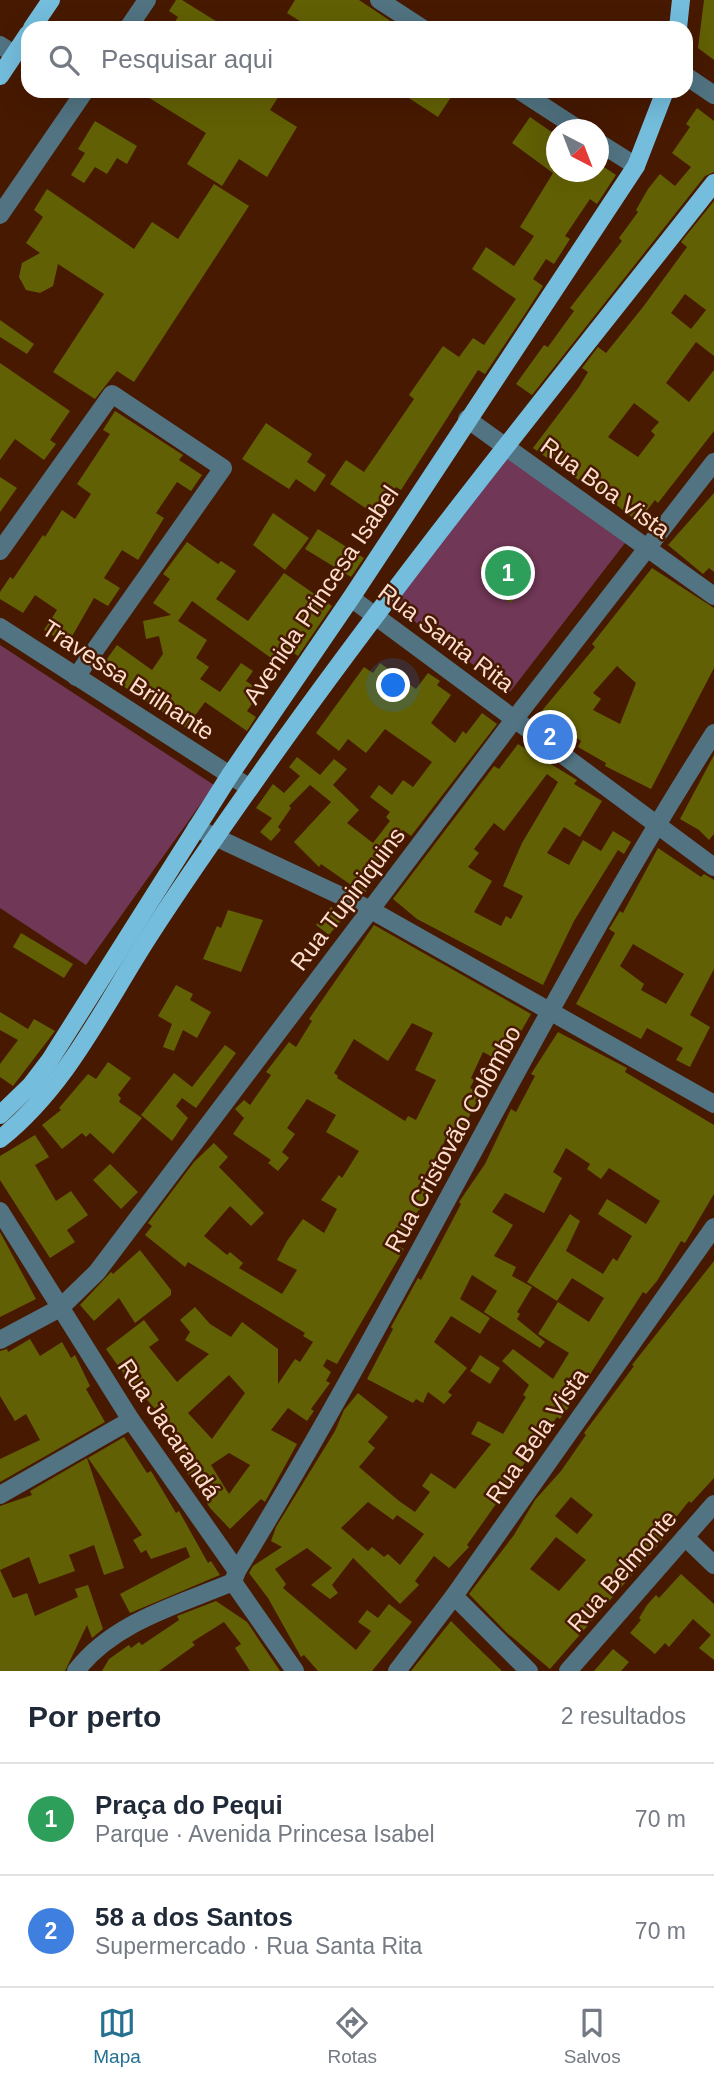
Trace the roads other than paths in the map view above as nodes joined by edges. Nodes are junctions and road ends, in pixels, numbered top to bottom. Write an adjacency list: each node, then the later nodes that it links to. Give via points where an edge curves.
1 (51, 0): 5 (main road)
2 (146, 0): 6 (street)
3 (379, 0): 7 (street)
4 (681, 0): 8 (main road)
5 (37, 21)
6 (132, 21)
7 (411, 21)
8 (679, 21)
9 (21, 39): 10 (main road)
10 (7, 50): 11 (main road)
11 (0, 76)
12 (693, 81): 13 (street)
13 (714, 95)
14 (80, 98): 21 (street)
15 (531, 98): 17 (street)
16 (662, 98): 19 (main road, Avenida Princesa Isabel)
17 (563, 119)
18 (609, 149): 19 (street)
19 (636, 166): 22 (main road, Avenida Princesa Isabel)
20 (714, 183): 23 (main road)
21 (0, 215)
22 (467, 419): 23 (street, Rua Boa Vista); 28 (main road, Avenida Princesa Isabel)
23 (506, 446): 25 (street, Rua Boa Vista); 29 (main road)
24 (714, 462): 25 (street, Rua Tupiniquins)
25 (645, 548): 27 (street, Rua Boa Vista); 34 (street, Rua Tupiniquins)
26 (0, 551): 31 (street, via 111,394 223,468)
27 (714, 596)
28 (351, 598): 29 (street, Rua Santa Rita); 32 (main road, Avenida Princesa Isabel)
29 (377, 617): 33 (main road); 34 (street, Rua Santa Rita)
30 (0, 627): 31 (street, Travessa Brilhante)
31 (76, 677): 36 (street, Travessa Brilhante)
32 (280, 701): 33 (main road); 36 (main road, Avenida Princesa Isabel)
33 (303, 716): 37 (main road)
34 (513, 721): 38 (street, Rua Santa Rita); 42 (street, Rua Tupiniquins)
35 (714, 733): 38 (street, Rua Cristovão Colômbo)
36 (230, 775): 37 (street, Travessa Brilhante); 39 (main road, Avenida Princesa Isabel)
37 (250, 788): 40 (main road)
38 (656, 824): 41 (street, Rua Santa Rita); 43 (street, Rua Cristovão Colômbo)
39 (196, 828): 40 (street); 45 (main road, Avenida Princesa Isabel, via 50,1060)
40 (216, 837): 42 (street); 46 (main road, via 60,1078)
41 (714, 867)
42 (371, 909): 43 (street); 49 (street, Rua Tupiniquins, via 127,1233 83,1288)
43 (551, 1012): 44 (street); 56 (street, Rua Cristovão Colômbo)
44 (714, 1104)
45 (0, 1115)
46 (0, 1139)
47 (0, 1212): 49 (street, Rua Jacarandá)
48 (714, 1227): 57 (street, Rua Bela Vista)
49 (60, 1308): 50 (street, Rua Tupiniquins); 51 (street, Rua Jacarandá)
50 (0, 1340)
51 (131, 1420): 52 (street); 56 (street, Rua Jacarandá)
52 (0, 1495)
53 (714, 1504): 54 (street, Rua Belmonte)
54 (685, 1537): 55 (street); 62 (street, Rua Belmonte)
55 (714, 1565)
56 (235, 1576): 58 (street, via 112,1636 90,1652); 59 (street, Rua Jacarandá)
57 (454, 1595): 60 (street, Rua Bela Vista); 61 (street)
58 (76, 1671)
59 (295, 1671)
60 (397, 1671)
61 (529, 1671)
62 (568, 1671)

